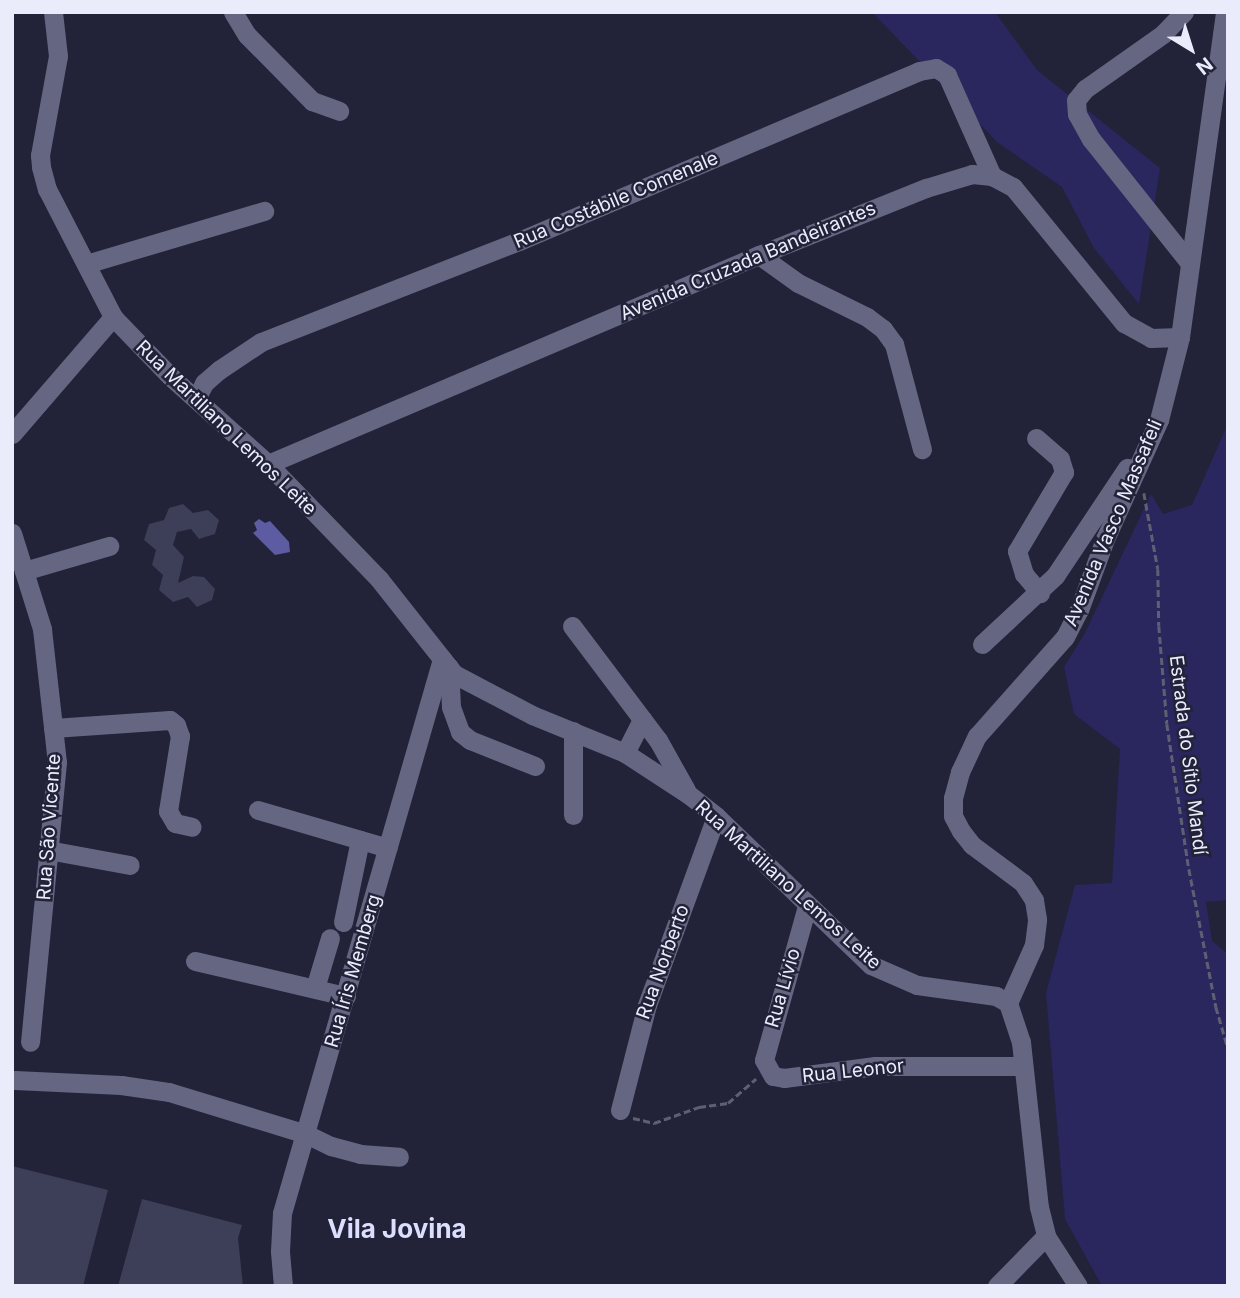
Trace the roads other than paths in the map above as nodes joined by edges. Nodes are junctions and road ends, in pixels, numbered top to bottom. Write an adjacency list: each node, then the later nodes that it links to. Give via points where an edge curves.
1 (53, 12): 10 (street, Rua Martiliano Lemos Leite, via 58,56 41,167 47,189)
2 (233, 12): 5 (street, via 247,35 312,101)
3 (1184, 12): 9 (street, via 1163,34 1076,100 1077,114 1091,139)
4 (1225, 12): 9 (street, Avenida Vasco Massafeli)
5 (339, 111)
6 (992, 176): 8 (street, Avenida Cruzada Bandeirantes, via 972,174 948,180); 12 (street, via 1024,198 1124,323 1151,338); 13 (street, Rua Costábile Comenale, via 947,75 936,68 919,71 519,241 261,342 204,383)
7 (264, 211): 10 (street)
8 (759, 255): 17 (street, via 798,283 883,329 894,344); 18 (street, Avenida Cruzada Bandeirantes)
9 (1189, 262): 12 (street, Avenida Vasco Massafeli)
10 (86, 264): 11 (street, Rua Martiliano Lemos Leite)
11 (113, 317): 13 (street, Rua Martiliano Lemos Leite); 15 (street)
12 (1180, 337): 14 (street, Avenida Vasco Massafeli)
13 (196, 399): 18 (street, Rua Martiliano Lemos Leite)
14 (1159, 420): 22 (street); 46 (street, Avenida Vasco Massafeli, via 1065,637 978,736 953,799 953,816 972,845 1023,883 1034,900 1034,945)
15 (12, 434)
16 (1036, 438): 22 (street, via 1060,460 1064,472 1017,551 1024,574)
17 (922, 449)
18 (268, 464): 25 (street, Rua Martiliano Lemos Leite, via 379,579)
19 (12, 533): 21 (street, Rua São Vicente)
20 (109, 545): 21 (street)
21 (24, 571): 27 (street, Rua São Vicente, via 42,629)
22 (1040, 593): 24 (street)
23 (572, 626): 26 (street, Rua Martiliano Lemos Leite)
24 (982, 644)
25 (445, 663): 28 (street, Rua Martiliano Lemos Leite, via 487,694); 30 (street, via 452,717 460,732); 37 (street, Rua Íris Memberg)
26 (642, 719): 29 (street); 31 (street, Rua Martiliano Lemos Leite)
27 (54, 728): 35 (street, via 170,720 180,736 168,811 175,823); 38 (street, Rua São Vicente, via 57,762)
28 (573, 731): 29 (street, Rua Martiliano Lemos Leite); 33 (street)
29 (625, 753): 31 (street, Rua Martiliano Lemos Leite)
30 (535, 766)
31 (688, 794): 34 (street, Rua Martiliano Lemos Leite)
32 (258, 810): 36 (street)
33 (573, 815)
34 (716, 816): 40 (street, Rua Martiliano Lemos Leite); 51 (street, Rua Norberto, via 647,1005)
35 (192, 827)
36 (360, 840): 37 (street); 41 (street)
37 (388, 848): 45 (street, Rua Íris Memberg)
38 (48, 850): 39 (street); 47 (street, Rua São Vicente)
39 (130, 866)
40 (807, 906): 46 (street, Rua Martiliano Lemos Leite, via 872,965 893,977 917,985 996,996); 49 (street, Rua Lívio, via 771,1026 764,1060)
41 (343, 922)
42 (330, 938): 44 (street)
43 (195, 961): 44 (street)
44 (316, 988): 45 (street)
45 (346, 996): 52 (street, Rua Íris Memberg)
46 (1008, 1003): 48 (street, via 1021,1042)
47 (30, 1042)
48 (1023, 1066): 49 (street, Rua Leonor, via 875,1066 784,1078); 54 (street)
49 (767, 1070)
50 (15, 1080): 52 (street, via 169,1092)
51 (620, 1110)
52 (306, 1134): 53 (street, via 360,1154); 55 (street, Rua Íris Memberg, via 282,1213)
53 (399, 1157)
54 (1046, 1236): 56 (street); 57 (street)
55 (283, 1286)
56 (997, 1286)
57 (1078, 1286)

